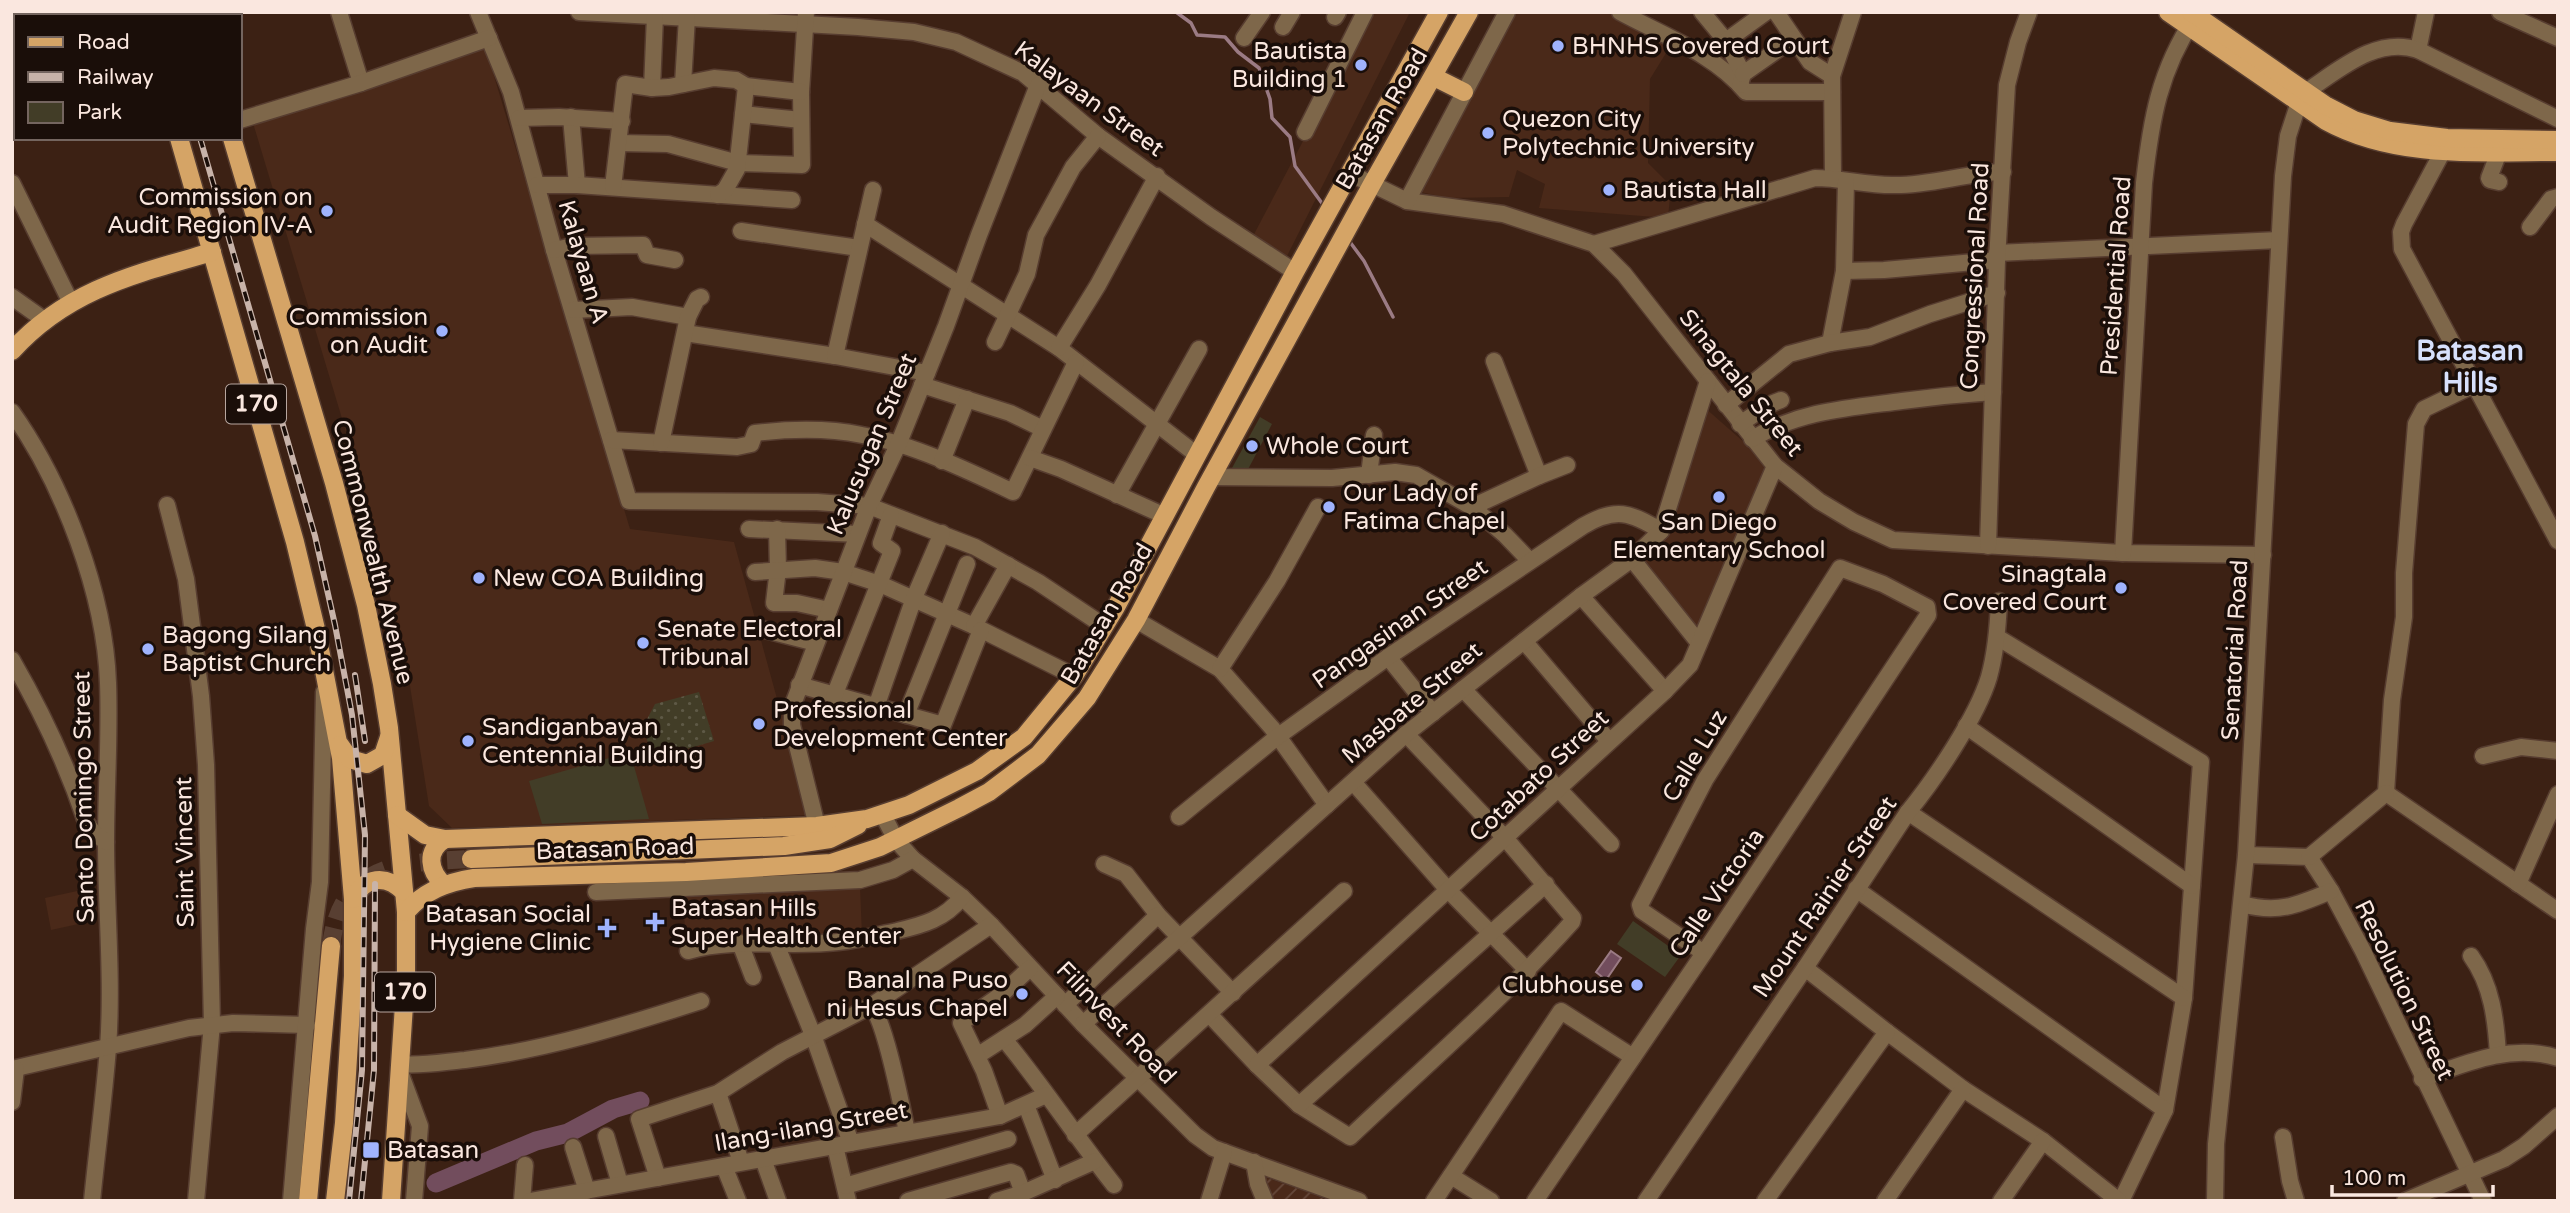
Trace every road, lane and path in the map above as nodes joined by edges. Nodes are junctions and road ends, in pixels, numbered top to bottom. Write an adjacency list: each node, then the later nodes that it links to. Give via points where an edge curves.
1 (339, 12): 34 (street)
2 (478, 12): 26 (street, Kalayaan A)
3 (579, 12): 18 (street, Kalayaan Street)
4 (1262, 12): 27 (street)
5 (1292, 12): 25 (street)
6 (1365, 12): 50 (street)
7 (1439, 12): 61 (main road, Batasan Road)
8 (1469, 12): 32 (main road, Batasan Road)
9 (1507, 12): 41 (street)
10 (1702, 12): 30 (street)
11 (1766, 12): 30 (street)
12 (1776, 12): 28 (street)
13 (1853, 12): 36 (street)
14 (2029, 12): 60 (street, Congressional Road, via 2007,85)
15 (2168, 12): 23 (main road)
16 (2426, 12): 31 (street)
17 (2500, 12): 29 (street)
18 (638, 13): 21 (street, Kalayaan Street)
19 (1627, 14): 33 (street)
20 (707, 15): 22 (street, Kalayaan Street); 24 (street, Kalayaan Street)
21 (655, 16): 22 (street, Kalayaan Street); 39 (street)
22 (681, 16): 35 (street)
23 (2194, 17): 42 (main road); 80 (street, Presidential Road, via 2160,85 2151,125)
24 (805, 18): 37 (street, Kalayaan Street, via 956,42 1023,73); 40 (street)
25 (1283, 27)
26 (489, 38): 34 (street); 45 (street, Kalayaan A)
27 (1244, 38)
28 (1793, 38): 33 (street); 36 (street)
29 (2558, 38)
30 (1726, 41): 33 (street)
31 (2418, 50): 42 (street, via 2399,45 2382,48 2343,67); 47 (street)
32 (1434, 77): 41 (main road); 66 (main road, Batasan Road)
33 (1742, 80): 36 (street, via 1746,92)
34 (361, 83): 46 (street)
35 (683, 84): 38 (street, via 714,78); 39 (street)
36 (1832, 84): 63 (street)
37 (1038, 85): 51 (street, Kalayaan Street); 88 (street, Kalusugan Street)
38 (747, 86): 40 (street); 43 (street)
39 (652, 88): 49 (street, via 625,84)
40 (801, 92): 48 (street)
41 (1464, 92): 74 (street)
42 (2303, 97): 54 (main road, via 2390,131 2447,138); 56 (main road, via 2326,121 2353,135); 78 (street, Senatorial Road, via 2288,136)
43 (743, 114): 48 (street); 59 (street)
44 (571, 117): 45 (street); 49 (street); 68 (street)
45 (519, 118): 67 (street, Kalayaan A)
46 (242, 119)
47 (2558, 119)
48 (801, 120): 59 (street, via 802,165)
49 (622, 121): 55 (street)
50 (1305, 132)
51 (1098, 136): 62 (street, Kalayaan Street); 94 (street, via 1073,167 1036,235 1027,274)
52 (180, 140): 83 (main road, 170)
53 (233, 140): 180 (main road, Commonwealth Avenue / 170, via 348,534)
54 (2558, 140)
55 (619, 143): 59 (street, via 667,144); 69 (street)
56 (2443, 151): 57 (main road); 107 (street, via 2404,224 2401,241 2411,268)
57 (2499, 152): 58 (main road); 64 (street, via 2489,178)
58 (2558, 152)
59 (738, 163): 71 (street)
60 (2003, 172): 63 (street, via 1896,185); 84 (street, Congressional Road)
61 (1351, 174): 66 (street, Sinagtala Street); 87 (main road, Batasan Road)
62 (1157, 176): 87 (street, Kalayaan Street); 99 (street)
63 (1840, 179): 79 (street, via 1815,178); 86 (street)
64 (2499, 182)
65 (12, 183): 92 (street)
66 (1372, 184): 74 (street, Sinagtala Street); 128 (main road, Batasan Road)
67 (537, 185): 68 (street); 82 (street, Kalayaan A)
68 (576, 185): 69 (street)
69 (613, 187): 71 (street)
70 (873, 190): 75 (street)
71 (718, 195): 73 (street)
72 (2558, 197): 76 (street, via 2551,199)
73 (792, 200)
74 (1407, 201): 79 (street, Sinagtala Street, via 1503,214)
75 (865, 224): 81 (street); 88 (street)
76 (2530, 227)
77 (741, 231): 81 (street)
78 (2279, 240): 80 (street); 144 (street, Senatorial Road)
79 (1594, 244): 106 (street, Sinagtala Street, via 1624,274)
80 (2140, 247): 84 (street); 143 (street, Presidential Road)
81 (859, 248): 102 (street)
82 (554, 250): 85 (street, via 643,245 647,254); 93 (street, Kalayaan A)
83 (212, 252): 92 (main road, via 132,275); 170 (main road, 170, via 295,542)
84 (1997, 257): 86 (street, via 1932,267); 89 (street, Congressional Road)
85 (675, 260)
86 (1844, 271): 98 (street)
87 (1295, 272): 121 (main road, Batasan Road)
88 (960, 284): 94 (street); 105 (street, Kalusugan Street)
89 (1997, 293): 98 (street, via 1870,337); 108 (street, Congressional Road)
90 (701, 297): 96 (street)
91 (12, 298): 95 (street)
92 (71, 303): 95 (main road)
93 (573, 310): 96 (street, via 632,307); 118 (street, Kalayaan A)
94 (1009, 315): 97 (street); 99 (street)
95 (43, 320): 101 (main road)
96 (687, 325): 102 (street); 119 (street)
97 (995, 342)
98 (1830, 343): 111 (street, via 1789,354)
99 (1059, 348): 104 (street)
100 (1199, 349): 114 (street)
101 (12, 351)
102 (835, 356): 105 (street)
103 (1494, 361): 127 (street)
104 (1076, 362): 114 (street); 115 (street)
105 (924, 379): 109 (street); 120 (street, Kalusugan Street)
106 (1708, 381): 111 (street, Sinagtala Street); 138 (street, Masbate Street)
107 (2476, 384): 141 (street); 189 (street, via 2424,409 2416,424 2404,617)
108 (1993, 392): 117 (street, via 1817,413 1775,425); 142 (street, Congressional Road)
109 (967, 399): 115 (street, via 1010,412); 123 (street)
110 (1781, 400): 113 (street)
111 (1726, 405): 113 (street, Sinagtala Street)
112 (12, 412): 200 (street, Santo Domingo Street, via 82,550 96,601 108,681)
113 (1740, 424): 117 (street, Sinagtala Street)
114 (1157, 425): 121 (street); 129 (street)
115 (1042, 429): 122 (street)
116 (1374, 435): 126 (street)
117 (1752, 439): 125 (street, Sinagtala Street)
118 (611, 440): 119 (street); 131 (street, Kalayaan A, via 629,501)
119 (661, 443): 120 (street, via 737,447 751,444 755,433 829,431)
120 (898, 444): 123 (street); 131 (street, Kalusugan Street)
121 (1197, 455): 135 (main road, Batasan Road)
122 (1030, 458): 123 (street, via 1013,492); 129 (street)
123 (942, 461)
124 (1567, 465): 127 (street)
125 (1775, 466): 142 (street, Sinagtala Street, via 1854,522 1893,540); 166 (street, Cotabato Street)
126 (1369, 475): 128 (street); 132 (street, via 1416,475)
127 (1539, 476): 132 (street)
128 (1211, 477): 159 (main road, Batasan Road)
129 (1117, 495): 135 (street)
130 (167, 505): 243 (street, Saint Vincent, via 186,579 203,719)
131 (869, 506): 134 (street); 140 (street, Kalusugan Street)
132 (1472, 507): 146 (street)
133 (1318, 508): 169 (street)
134 (891, 515): 139 (street); 153 (street, via 881,542 892,551)
135 (1165, 516): 160 (main road, Batasan Road)
136 (749, 529): 137 (street)
137 (777, 529): 140 (street); 150 (street)
138 (1661, 531): 145 (street, Masbate Street); 146 (street, Pangasinan Street, via 1639,517 1610,514)
139 (942, 533): 148 (street); 155 (street)
140 (859, 534): 152 (street, Kalusugan Street)
141 (2558, 541)
142 (1988, 546): 143 (street, Sinagtala Street)
143 (2123, 553): 144 (street, Sinagtala Street)
144 (2263, 555): 202 (street, Senatorial Road)
145 (1632, 559): 154 (street, Masbate Street); 166 (street)
146 (1530, 561): 167 (street, Pangasinan Street)
147 (967, 564): 158 (street)
148 (1008, 565): 160 (street); 161 (street)
149 (1842, 568): 231 (street, Calle Luz, via 1705,780 1640,905 1642,911); 231 (street, Calle Victoria, via 1927,607 1928,615)
150 (778, 569): 151 (street); 152 (street); 157 (street, via 774,603)
151 (755, 572)
152 (843, 572): 153 (street); 157 (street, Kalusugan Street)
153 (880, 584): 155 (street); 175 (street)
154 (1581, 596): 164 (street, Masbate Street); 174 (street)
155 (914, 598): 158 (street); 176 (street)
156 (1999, 601): 163 (street, Mount Rainier Street)
157 (829, 610): 165 (street, Kalusugan Street)
158 (947, 614): 161 (street); 178 (street)
159 (1136, 620): 169 (street); 199 (main road, Batasan Road, via 1087,698 1038,755 989,792)
160 (1104, 626): 171 (main road, Batasan Road)
161 (978, 628): 171 (street); 178 (street, via 943,725)
162 (761, 629): 165 (street)
163 (1997, 637): 179 (street, Mount Rainier Street, via 1989,678); 211 (street, via 2201,762)
164 (1524, 641): 173 (street, Masbate Street); 184 (street)
165 (816, 643): 172 (street, Kalusugan Street)
166 (1699, 643): 174 (street, Cotabato Street, via 1690,665)
167 (1388, 657): 177 (street); 182 (street, Pangasinan Street)
168 (12, 660): 200 (street, via 62,755 86,822)
169 (1220, 669): 182 (street)
170 (324, 672): 183 (main road, 170); 245 (street, 170, via 320,882)
171 (1074, 676): 194 (main road, Batasan Road, via 1024,737 1003,754 960,780)
172 (800, 685): 175 (street); 196 (street, Kalusugan Street, via 792,707 792,725)
173 (1462, 689): 177 (street, Masbate Street); 188 (street)
174 (1665, 691): 184 (street, Cotabato Street)
175 (834, 696): 176 (street)
176 (876, 707): 178 (street)
177 (1433, 713): 181 (street, Masbate Street)
178 (906, 715)
179 (1966, 726): 192 (street, Mount Rainier Street); 211 (street)
180 (389, 728): 183 (main road, via 386,750 367,764 350,759); 193 (main road, Commonwealth Avenue / 170)
181 (1406, 734): 187 (street, Masbate Street); 198 (street)
182 (1277, 737): 191 (street); 195 (street, Pangasinan Street)
183 (337, 738): 219 (main road, 170)
184 (1609, 741): 188 (street, Cotabato Street)
185 (2558, 751): 186 (street, via 2521,747)
186 (2483, 756)
187 (1353, 782): 191 (street, Masbate Street); 214 (street)
188 (1558, 790): 198 (street, Cotabato Street); 201 (street)
189 (2386, 793): 203 (street); 209 (street)
190 (2558, 793): 209 (street)
191 (1327, 805): 226 (street, Masbate Street)
192 (1908, 812): 212 (street, Mount Rainier Street); 238 (street)
193 (397, 815): 197 (main road, Batasan Road, via 425,835); 216 (main road, Commonwealth Avenue / 170)
194 (875, 817): 196 (main road, Batasan Road); 199 (street, Filinvest Road); 204 (main road, via 817,843)
195 (1179, 817)
196 (817, 826): 197 (main road, Batasan Road)
197 (445, 839): 210 (main road, via 430,860)
198 (1506, 839): 208 (street); 214 (street, Cotabato Street)
199 (896, 840): 205 (street, Filinvest Road); 207 (main road, Batasan Road, via 831,863)
200 (106, 842): 249 (street, Santo Domingo Street)
201 (1611, 844)
202 (2246, 855): 203 (street); 220 (street, Senatorial Road)
203 (2309, 857): 215 (street, Resolution Street)
204 (471, 859)
205 (913, 859): 207 (street, via 860,880 768,886); 218 (street, Filinvest Road)
206 (1104, 864): 223 (street, via 1126,874)
207 (667, 881): 210 (main road, Batasan Road, via 490,877); 217 (street)
208 (1546, 884): 225 (street); 235 (street, via 1573,918)
209 (2518, 884): 221 (street)
210 (444, 885): 222 (main road, Batasan Road)
211 (2192, 886): 238 (street)
212 (1856, 889): 234 (street, Mount Rainier Street); 265 (street)
213 (1344, 891): 237 (street)
214 (1449, 891): 225 (street); 254 (street, Cotabato Street)
215 (2331, 891): 220 (street, via 2277,909); 258 (street, Resolution Street)
216 (404, 892): 219 (main road, via 388,880 374,879); 222 (main road, Commonwealth Avenue / 170)
217 (596, 892)
218 (962, 897): 224 (street, Filinvest Road); 228 (street, via 953,909 933,921 903,929 838,942)
219 (352, 899): 299 (main road, 170, via 348,1072)
220 (2242, 904): 319 (street, Senatorial Road, via 2216,1143)
221 (2558, 911)
222 (405, 912): 255 (main road, Commonwealth Avenue / 170)
223 (1158, 915): 226 (street); 240 (street)
224 (991, 925): 233 (street, Filinvest Road); 241 (street)
225 (1490, 934): 235 (street); 264 (street)
226 (1179, 938): 237 (street); 244 (street, Masbate Street)
227 (740, 943): 228 (street); 230 (street); 236 (street)
228 (776, 944): 247 (street)
229 (331, 946): 298 (main road)
230 (688, 951)
231 (1704, 953): 252 (street, Calle Victoria)
232 (2471, 956): 250 (street, via 2491,1003)
233 (1030, 968): 240 (street, Filinvest Road); 251 (street, via 961,1023)
234 (1805, 968): 246 (street); 314 (street, Mount Rainier Street)
235 (1528, 971): 264 (street, via 1350,1137)
236 (753, 977)
237 (1233, 993): 242 (street)
238 (2184, 998): 265 (street)
239 (701, 1001): 255 (street, via 515,1054)
240 (1061, 1001): 244 (street, Filinvest Road); 248 (street)
241 (871, 1006): 247 (street); 269 (street)
242 (1209, 1014): 254 (street); 257 (street)
243 (212, 1024): 245 (street); 249 (street); 296 (street, Saint Vincent)
244 (1083, 1024): 257 (street, Filinvest Road)
245 (307, 1025): 297 (street, 170)
246 (1887, 1032): 259 (street); 315 (street)
247 (813, 1035): 260 (street); 275 (street)
248 (1004, 1039): 251 (street); 261 (street)
249 (108, 1046): 256 (street); 295 (street, Santo Domingo Street)
250 (2498, 1055): 253 (street, via 2530,1052); 258 (street)
251 (977, 1056): 266 (street)
252 (1633, 1056): 286 (street, via 1561,1011); 313 (street, Calle Victoria)
253 (2558, 1058)
254 (1257, 1065): 264 (street)
255 (400, 1068): 300 (main road, Commonwealth Avenue / 170); 301 (street, Commonwealth Avenue / 170, via 420,1126)
256 (14, 1069): 262 (street)
257 (1138, 1079): 270 (street); 277 (street, Filinvest Road, via 1195,1135)
258 (2423, 1079): 285 (street, Resolution Street)
259 (1963, 1088): 274 (street); 316 (street)
260 (718, 1093): 282 (street); 287 (street, via 639,1119)
261 (1046, 1095): 263 (street, Ilang-ilang Street); 270 (street)
262 (12, 1102)
263 (1026, 1105): 266 (street, Ilang-ilang Street); 288 (street)
264 (1299, 1105)
265 (2165, 1110): 318 (street)
266 (1000, 1116): 268 (street, Ilang-ilang Street)
267 (2558, 1116): 285 (street, via 2524,1146)
268 (931, 1128): 269 (street, Ilang-ilang Street); 279 (street)
269 (907, 1132): 275 (street, Ilang-ilang Street)
270 (1075, 1135): 280 (street)
271 (606, 1136): 289 (street)
272 (2283, 1137): 320 (street)
273 (1008, 1139): 279 (street)
274 (2043, 1141): 317 (street); 318 (street)
275 (843, 1144): 278 (street, Ilang-ilang Street); 291 (street)
276 (573, 1147): 293 (street)
277 (1224, 1152): 281 (street, Filinvest Road); 308 (street)
278 (763, 1159): 282 (street, Ilang-ilang Street); 305 (street)
279 (939, 1159): 291 (street)
280 (1095, 1161): 288 (street); 290 (street)
281 (1254, 1162): 309 (street); 310 (street, Filinvest Road)
282 (741, 1163): 284 (street, Ilang-ilang Street)
283 (525, 1165): 302 (street)
284 (724, 1166): 287 (street, Ilang-ilang Street); 304 (street)
285 (2471, 1174): 321 (street); 322 (street, Resolution Street)
286 (1451, 1176): 311 (street); 312 (street)
287 (658, 1178): 289 (street, Ilang-ilang Street)
288 (1055, 1180): 292 (street)
289 (620, 1184): 293 (street, Ilang-ilang Street)
290 (1114, 1185)
291 (847, 1193)
292 (1023, 1193): 306 (street, via 1011,1172); 307 (street)
293 (581, 1195): 294 (street, Ilang-ilang Street)
294 (556, 1198): 303 (street, Ilang-ilang Street)
295 (92, 1201)
296 (196, 1201)
297 (291, 1201)
298 (308, 1201)
299 (335, 1201)
300 (391, 1201)
301 (414, 1201)
302 (522, 1201)
303 (530, 1201)
304 (738, 1201)
305 (778, 1201)
306 (908, 1201)
307 (997, 1201)
308 (1209, 1201)
309 (1265, 1201)
310 (1359, 1201)
311 (1434, 1201)
312 (1491, 1201)
313 (1535, 1201)
314 (1646, 1201)
315 (1765, 1201)
316 (1885, 1201)
317 (2001, 1201)
318 (2120, 1201)
319 (2215, 1201)
320 (2296, 1201)
321 (2405, 1201)
322 (2483, 1201)

